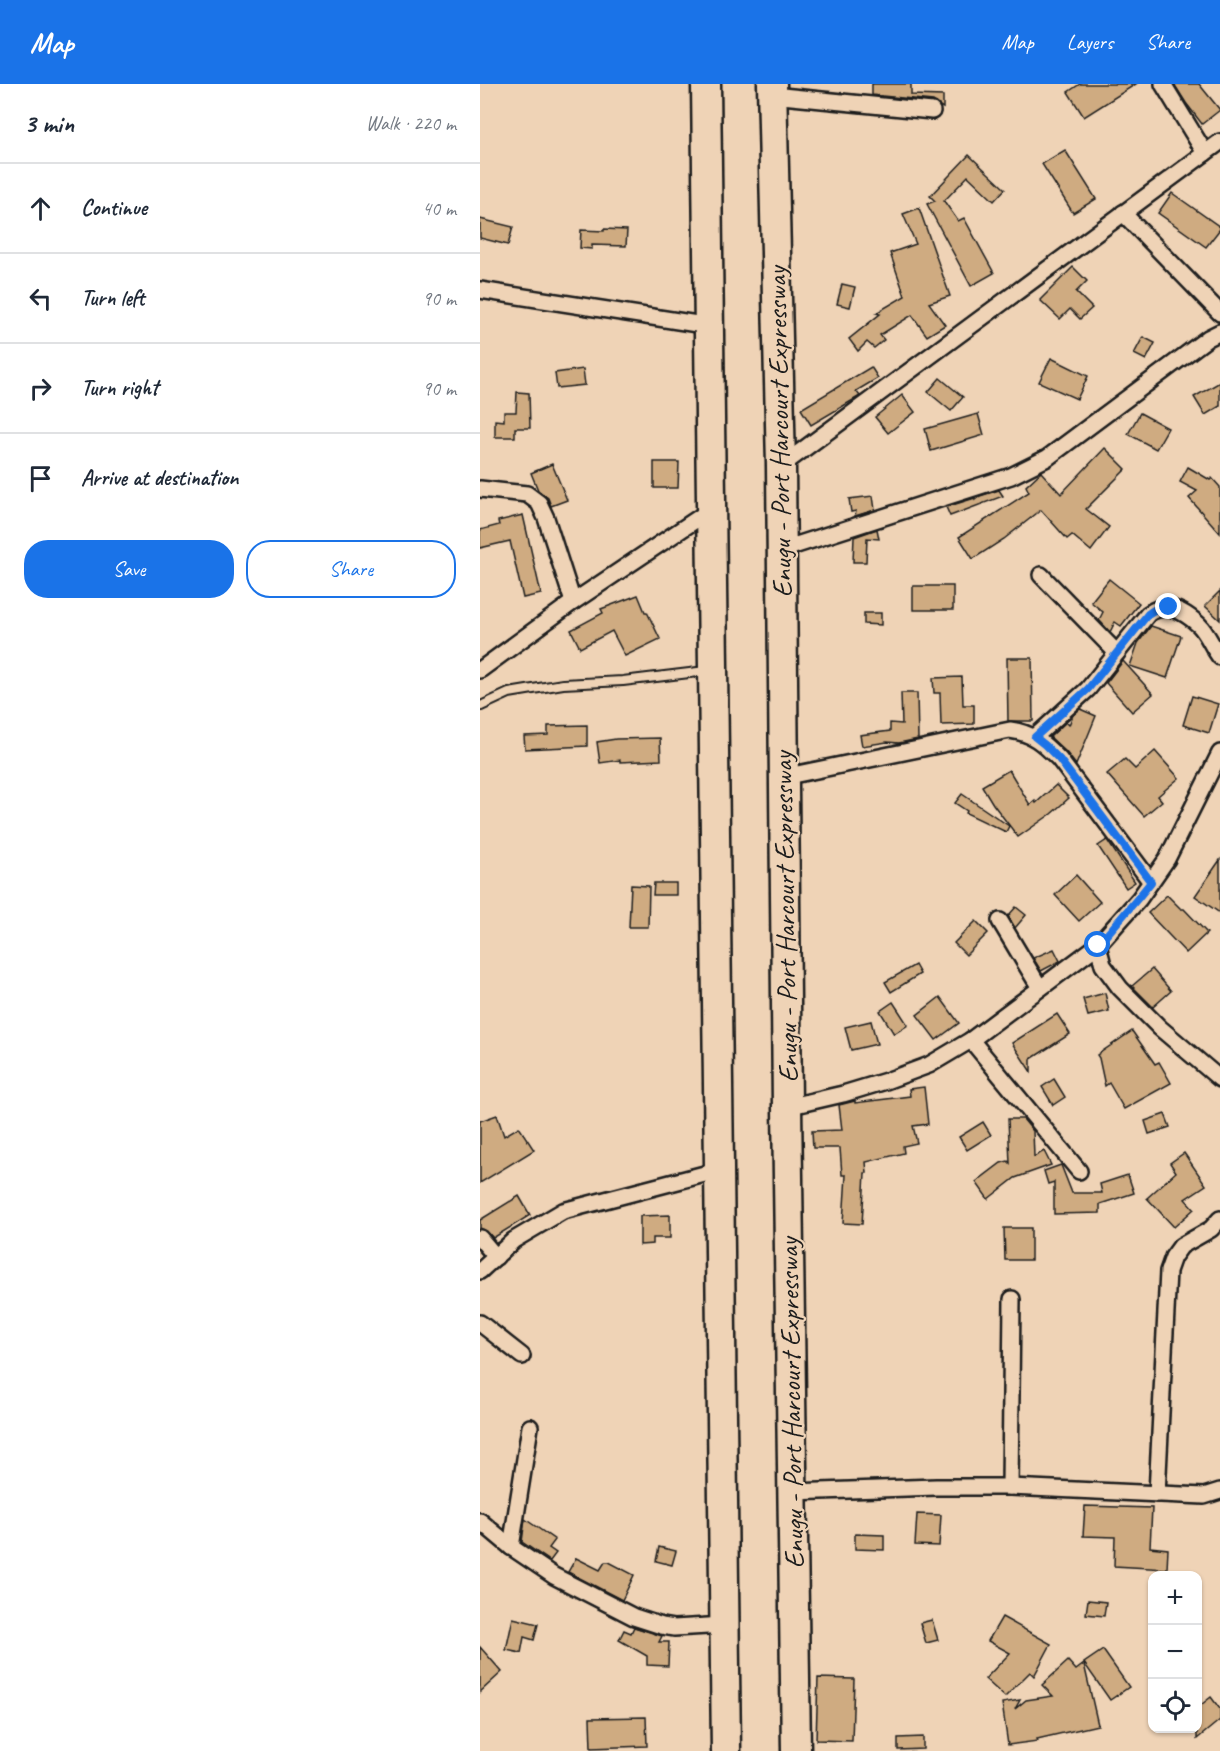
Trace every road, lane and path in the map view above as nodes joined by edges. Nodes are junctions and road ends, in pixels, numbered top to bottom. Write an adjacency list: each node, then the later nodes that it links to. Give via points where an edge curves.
1 (706, 84): 10 (highway)
2 (1163, 84): 6 (street)
3 (772, 90): 4 (street); 12 (highway, Enugu - Port Harcourt Expressway)
4 (932, 111)
5 (1220, 142): 6 (street)
6 (1205, 153): 7 (street)
7 (1123, 213): 9 (street); 12 (street)
8 (480, 290): 10 (street)
9 (1220, 314)
10 (710, 326): 14 (highway)
11 (1220, 332): 15 (street, via 1047,458 1011,476)
12 (781, 466): 15 (highway, Enugu - Port Harcourt Expressway)
13 (480, 489): 17 (street, via 527,494 539,503)
14 (711, 509): 17 (street); 21 (highway)
15 (781, 550): 25 (highway, Enugu - Port Harcourt Expressway)
16 (1041, 575): 18 (street)
17 (573, 602): 20 (street)
18 (1117, 653): 19 (street, via 1148,614 1169,607 1199,625); 23 (street, via 1088,689)
19 (1220, 657)
20 (480, 670)
21 (714, 670): 22 (lane, via 552,686 509,693); 33 (highway)
22 (481, 706)
23 (1035, 737): 25 (street, via 1010,730); 26 (street, via 1059,759)
24 (1220, 753): 26 (street, via 1167,859)
25 (783, 777): 32 (highway, Enugu - Port Harcourt Expressway)
26 (1151, 882): 28 (street)
27 (1000, 921): 29 (street)
28 (1098, 945): 29 (street); 31 (street, via 1103,965 1120,988)
29 (1040, 988): 30 (street)
30 (971, 1040): 32 (street, via 929,1065 886,1081); 34 (street)
31 (1220, 1079)
32 (787, 1107): 45 (highway, Enugu - Port Harcourt Expressway)
33 (720, 1170): 37 (street, via 563,1211 514,1240); 49 (highway)
34 (1079, 1171)
35 (1220, 1220): 46 (street, via 1181,1246 1168,1271)
36 (480, 1238): 37 (street)
37 (496, 1257): 38 (street)
38 (480, 1271)
39 (1012, 1299): 43 (street)
40 (480, 1323): 41 (street)
41 (522, 1356)
42 (530, 1427): 48 (street)
43 (1010, 1487): 45 (street); 46 (street)
44 (1220, 1491): 46 (street, via 1204,1496)
45 (792, 1492): 51 (highway, Enugu - Port Harcourt Expressway)
46 (1157, 1494)
47 (480, 1521): 48 (street)
48 (511, 1547): 49 (street, via 554,1576 634,1617 674,1628)
49 (725, 1625): 50 (highway)
50 (726, 1751)
51 (796, 1751)

